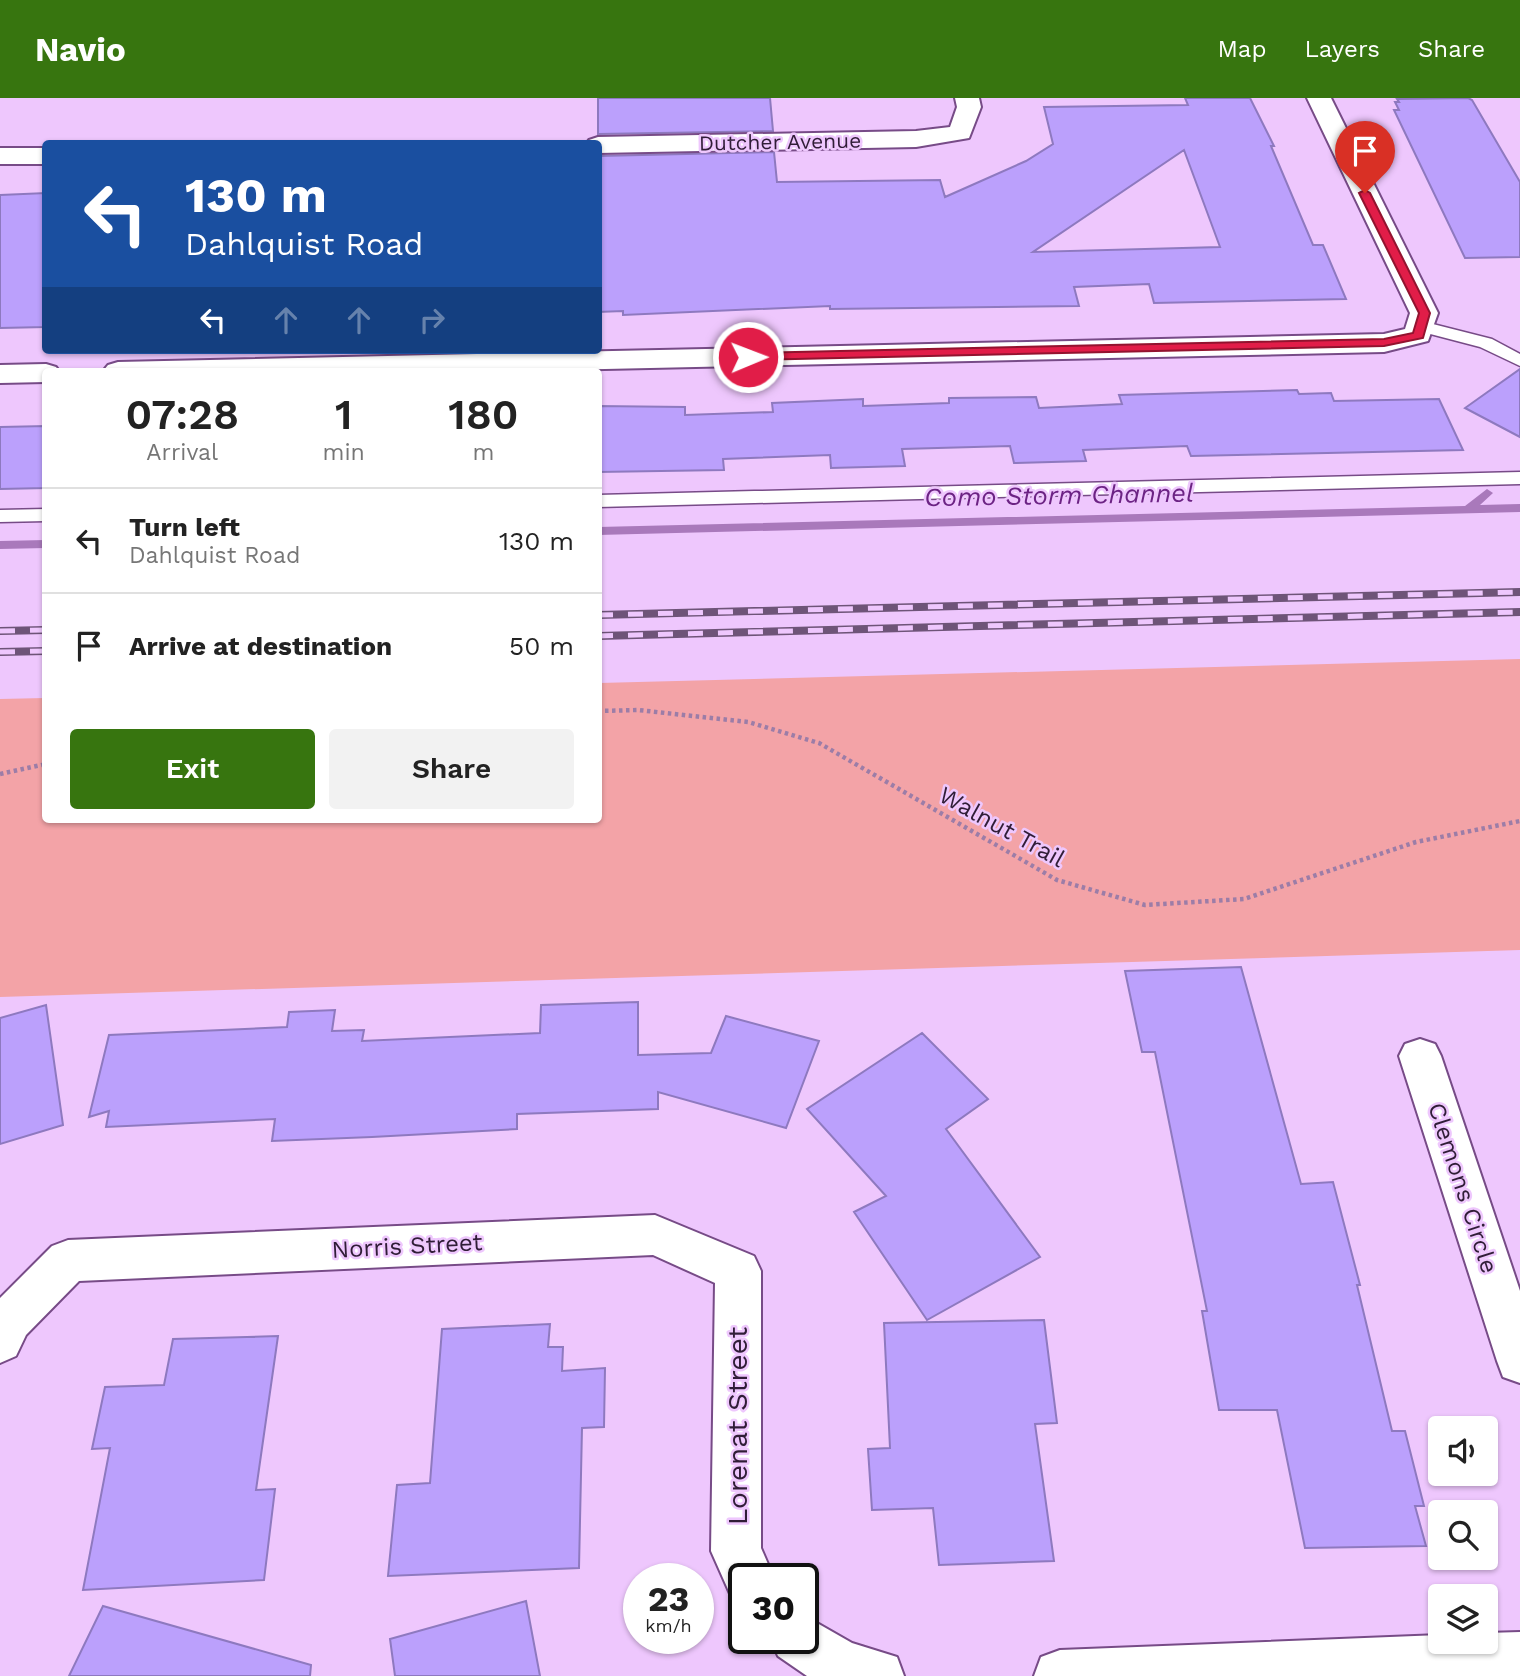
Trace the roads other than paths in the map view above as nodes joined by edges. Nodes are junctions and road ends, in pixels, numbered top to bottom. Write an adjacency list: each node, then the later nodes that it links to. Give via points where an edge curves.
1 (968, 98): 3 (street, Dutcher Avenue, via 970,107 960,133 916,139)
2 (1319, 98): 6 (street, via 1424,313)
3 (602, 145)
4 (0, 156): 5 (street)
5 (42, 156)
6 (1420, 331): 7 (lane, via 1486,343); 8 (street, via 1384,343)
7 (1520, 360)
8 (254, 368)
9 (42, 373): 10 (street)
10 (0, 374)
11 (1520, 478): 12 (lane)
12 (602, 501)
13 (42, 515): 14 (lane)
14 (0, 516)
15 (1420, 1056): 18 (street, Clemons Circle)
16 (738, 1271): 17 (street, Norris Street, via 655,1235 68,1261 8,1321); 19 (street, Lorenat Street, via 736,1551)
17 (0, 1341)
18 (1520, 1361)
19 (742, 1563)
20 (819, 1654): 22 (street)
21 (1520, 1658): 23 (street)
22 (864, 1674)
23 (1060, 1676)

